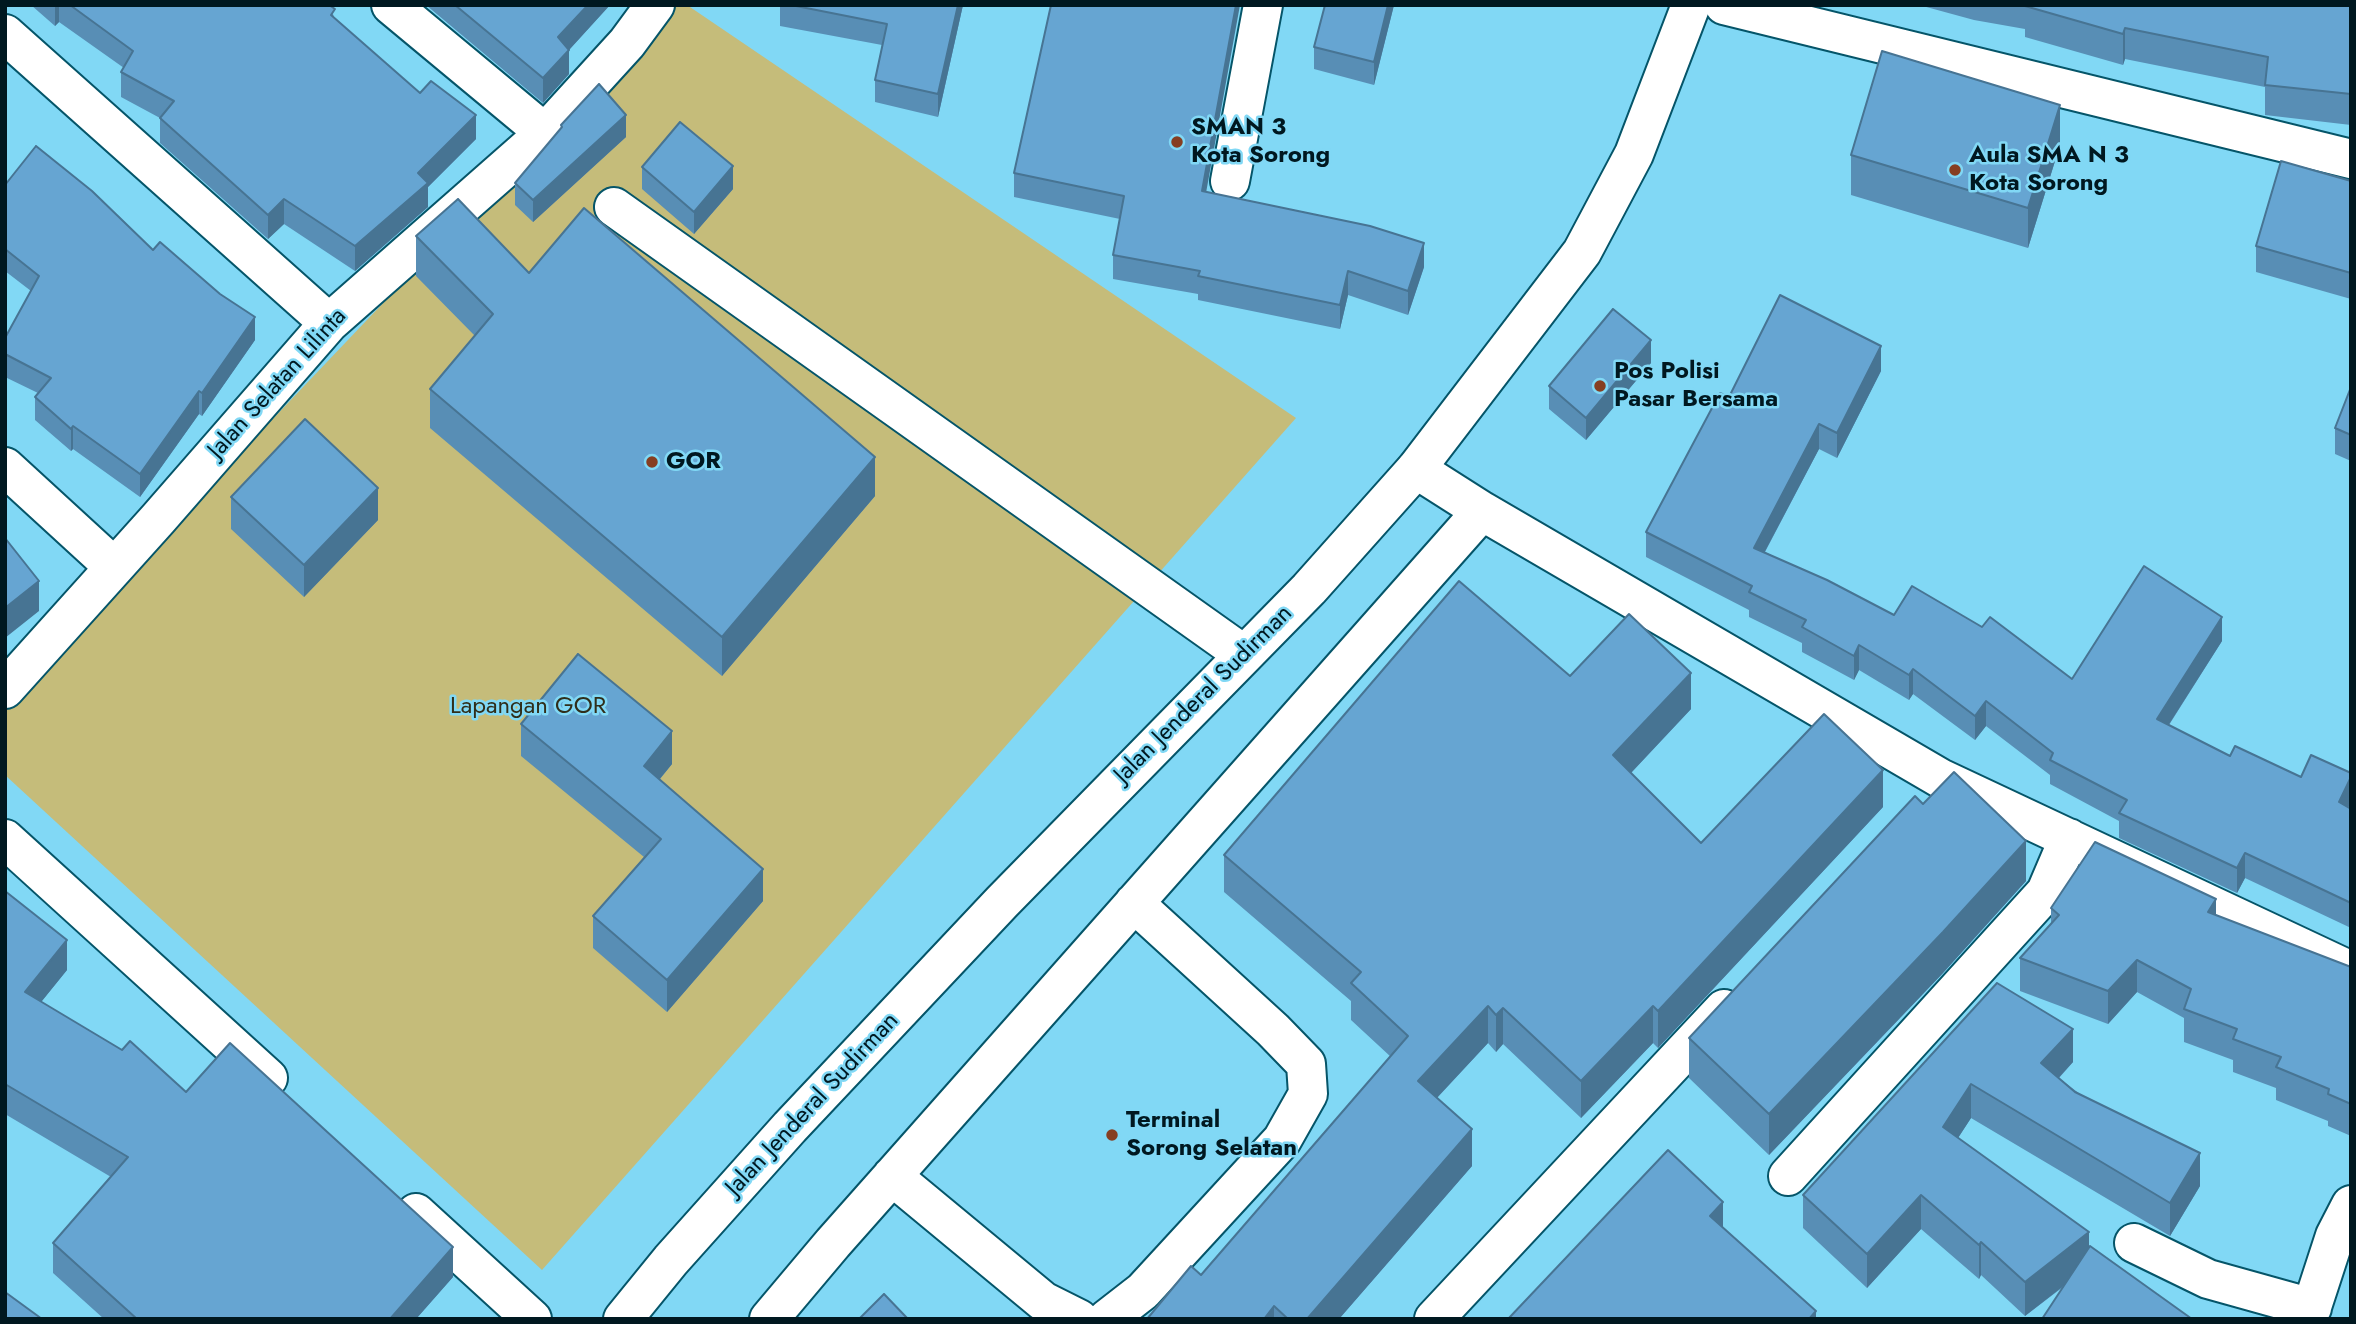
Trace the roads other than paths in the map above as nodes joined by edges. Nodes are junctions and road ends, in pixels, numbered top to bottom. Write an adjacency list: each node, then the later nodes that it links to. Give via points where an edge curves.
1 (391, 5): 7 (street)
2 (655, 5): 7 (street, Jalan Selatan Lilinta, via 627,43)
3 (1263, 5): 9 (street)
4 (1691, 5): 13 (street, Jalan Jenderal Sudirman, via 1634,154 1582,252)
5 (1724, 5): 8 (street)
6 (5, 34): 11 (street)
7 (545, 133): 11 (street, Jalan Selatan Lilinta)
8 (2351, 159)
9 (1230, 181)
10 (614, 207): 16 (street)
11 (329, 323): 15 (street, Jalan Selatan Lilinta)
12 (5, 467): 15 (street)
13 (1416, 469): 14 (street); 16 (street, Jalan Jenderal Sudirman, via 1309,589)
14 (1482, 511): 18 (street); 22 (street)
15 (114, 567): 17 (street, Jalan Selatan Lilinta)
16 (1242, 654): 33 (street, Jalan Jenderal Sudirman, via 790,1127)
17 (5, 689)
18 (1940, 778): 19 (street); 20 (street)
19 (1911, 808)
20 (2069, 838): 23 (street); 27 (street, via 2046,892)
21 (5, 839): 25 (street)
22 (1135, 903): 26 (street); 36 (street, via 1306,1064 1308,1094 1282,1140 1143,1291)
23 (2351, 971)
24 (1749, 982): 37 (street)
25 (295, 1102)
26 (892, 1176): 34 (street); 35 (street, via 1043,1301)
27 (1788, 1176)
28 (388, 1187): 32 (street)
29 (2351, 1205): 31 (street, via 2335,1236)
30 (2134, 1243): 31 (street, via 2208,1279)
31 (2310, 1313)
32 (532, 1319)
33 (623, 1319)
34 (769, 1319)
35 (1079, 1319)
36 (1107, 1319)
37 (1433, 1319)

